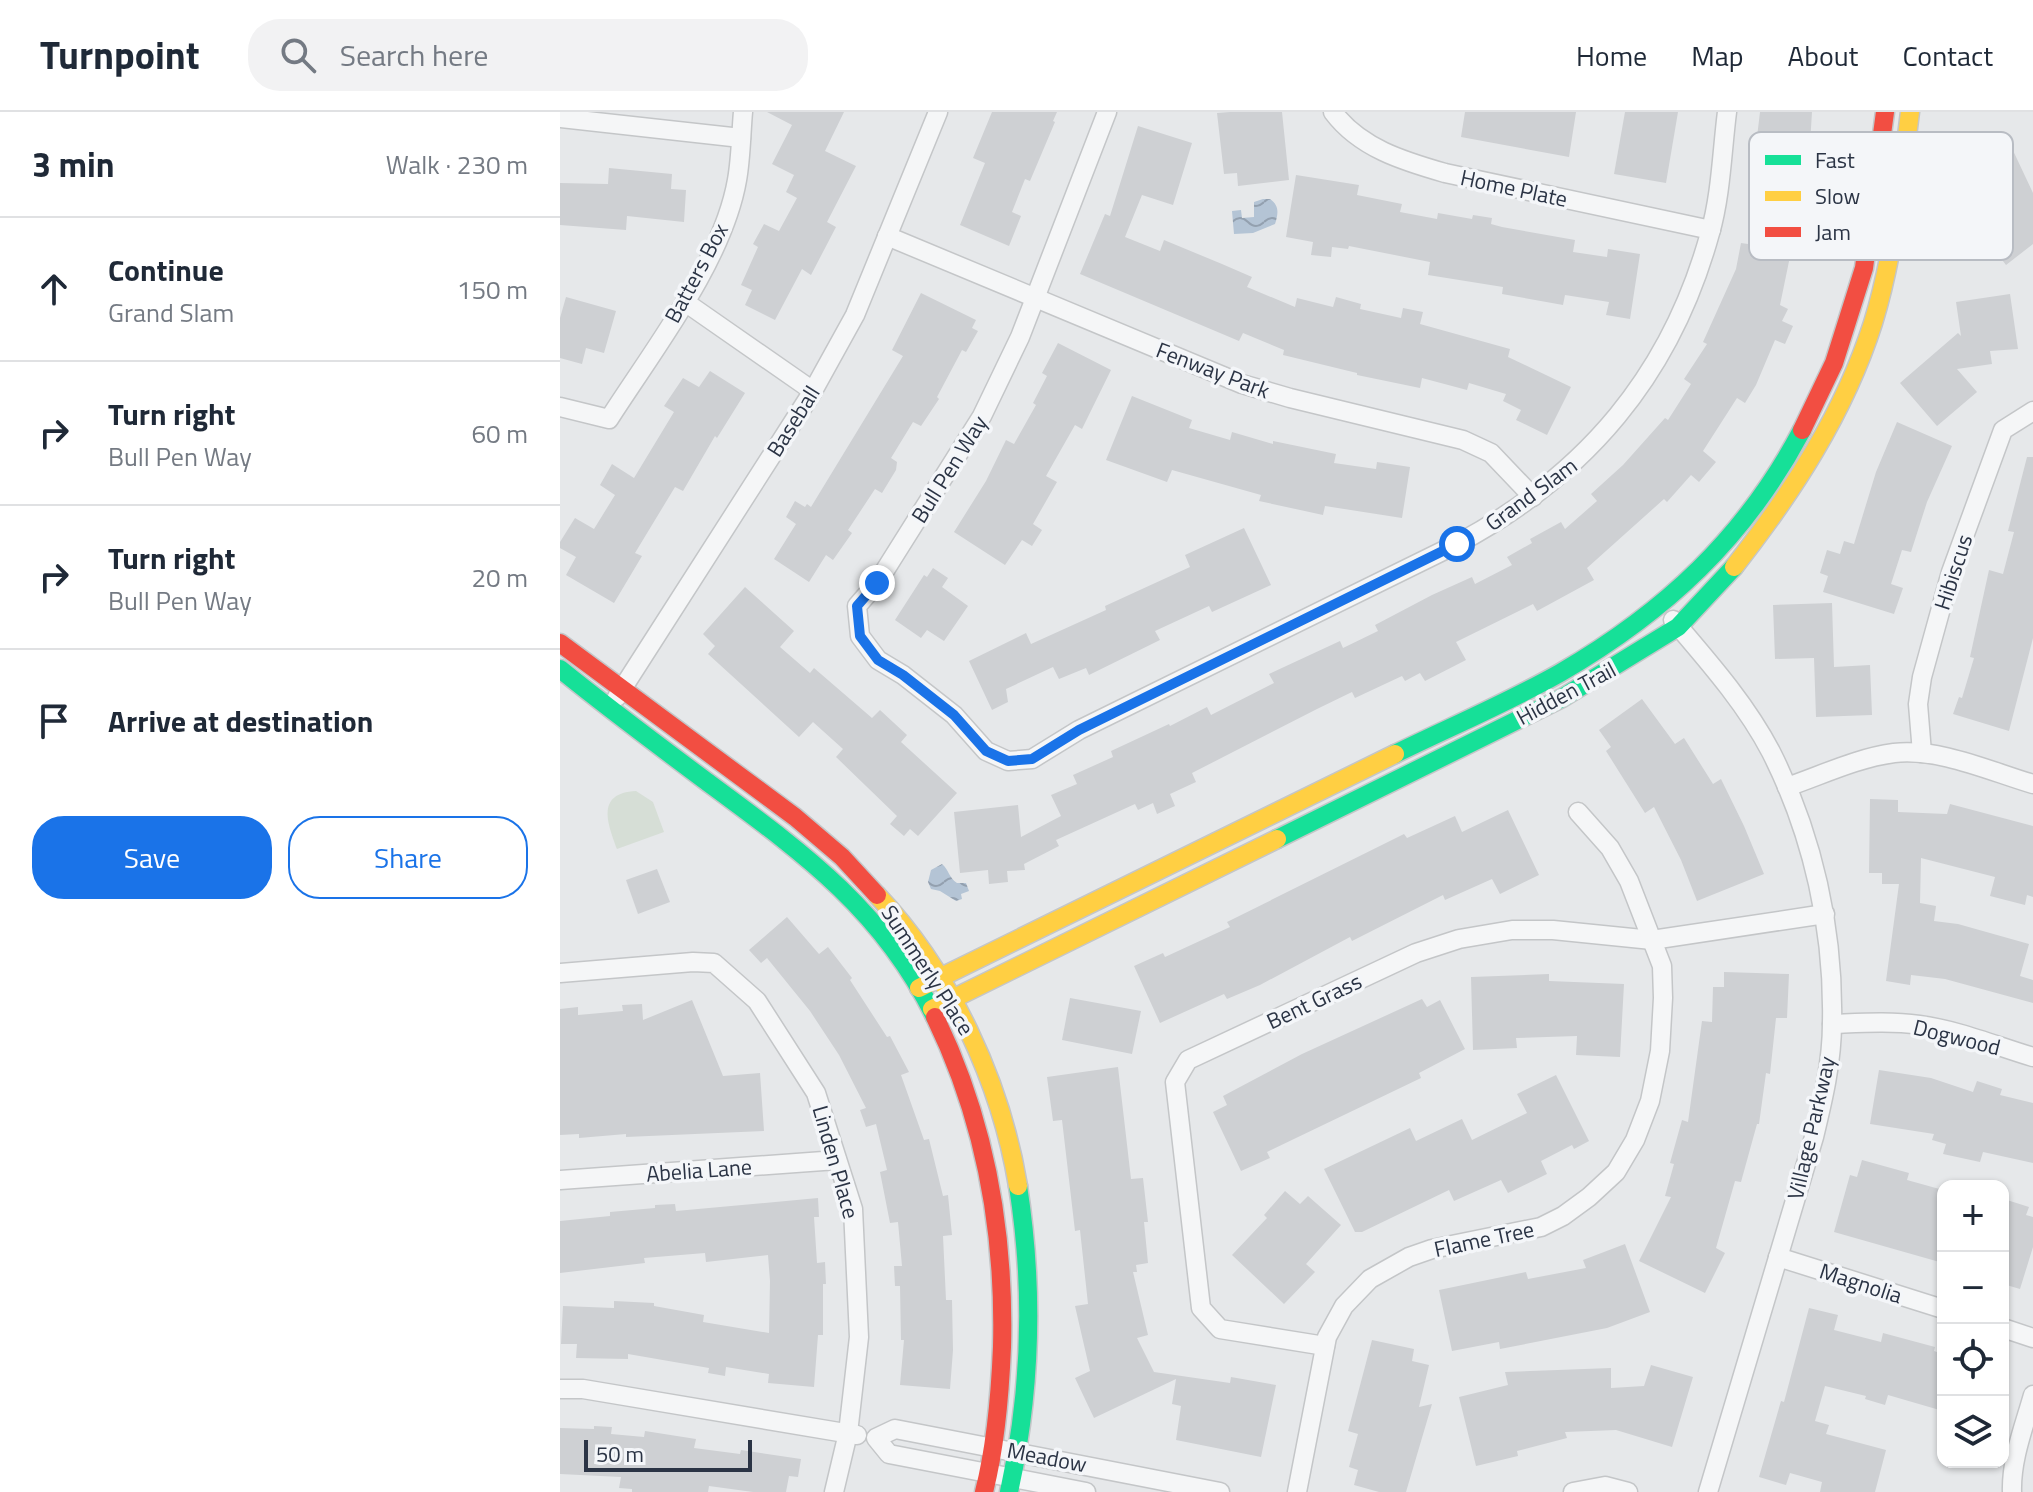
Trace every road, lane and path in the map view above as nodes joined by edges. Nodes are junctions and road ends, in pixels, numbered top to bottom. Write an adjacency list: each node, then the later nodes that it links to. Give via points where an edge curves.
1 (743, 112): 11 (street, Batters Box)
2 (938, 112): 13 (street, Baseball)
3 (1107, 112): 16 (street, Bull Pen Way)
4 (1333, 112): 12 (street, Home Plate, via 1369,145 1401,161)
5 (1727, 112): 12 (street, Grand Slam)
6 (1885, 112): 9 (street, Hidden Trail)
7 (1910, 112): 10 (street, Hidden Trail)
8 (560, 118): 11 (street)
9 (1882, 132)
10 (1907, 132)
11 (741, 138): 17 (street, Batters Box, via 737,182 717,242)
12 (1711, 230): 21 (street, Grand Slam, via 1672,335 1639,386 1582,457)
13 (887, 236): 16 (street, Fenway Park); 18 (street, Baseball, via 855,315)
14 (1865, 260): 22 (street, Hidden Trail, via 1847,326 1813,408 1777,475 1734,532)
15 (1888, 260): 23 (street, Hidden Trail, via 1841,405 1810,461 1720,584)
16 (1036, 298): 21 (street, Fenway Park, via 1242,384 1463,440 1491,453); 29 (street, Bull Pen Way, via 982,416 877,583 857,606 860,636 878,660 954,715 986,751)
17 (685, 302): 18 (street); 19 (street, Batters Box, via 609,419)
18 (813, 391): 26 (street, Baseball)
19 (560, 407)
20 (2033, 411): 28 (street, Hibiscus, via 2003,430 1951,572 1922,677)
21 (1533, 497): 29 (street, Grand Slam, via 1457,544 1079,730 1032,759)
22 (1660, 606): 23 (street, Village Parkway); 36 (street, Hidden Trail, via 1527,689)
23 (1678, 627): 31 (street, Village Parkway, via 1744,709); 38 (street, Hidden Trail, via 1562,698)
24 (560, 643): 26 (street, Summerly Place)
25 (560, 669): 27 (street, Summerly Place)
26 (622, 689): 27 (street, Baseball); 36 (street, Summerly Place, via 842,857 885,903)
27 (609, 710): 37 (street, Summerly Place, via 786,838 850,896 895,949)
28 (1922, 753): 30 (street); 31 (street, via 1862,760)
29 (1008, 761)
30 (2033, 784)
31 (1787, 787): 33 (street, Village Parkway)
32 (1578, 812): 34 (street, Flame Tree, via 1610,848)
33 (1825, 914): 34 (street, Bent Grass); 40 (street, Village Parkway)
34 (1652, 940): 48 (street, Flame Tree, via 1662,966 1660,1051 1650,1101 1616,1172 1589,1197 1541,1227 1432,1249 1370,1279 1344,1306); 48 (street, Bent Grass, via 1553,930 1459,939 1416,953 1188,1060 1175,1082 1201,1308 1220,1329)
35 (560, 973): 42 (street, Linden Place, via 714,963 757,1001 816,1093)
36 (938, 979): 37 (street, Hidden Trail); 38 (street, Summerly Place)
37 (919, 988): 39 (street, Summerly Place)
38 (949, 999): 39 (street, Hidden Trail); 54 (street, Summerly Place, via 968,1026 1000,1107 1025,1231 1029,1348)
39 (932, 1009): 53 (street, Summerly Place, via 977,1115 996,1200 1004,1284)
40 (1832, 1024): 41 (street, Dogwood, via 1920,1025); 44 (street, Village Parkway, via 1814,1137)
41 (2033, 1057)
42 (837, 1160): 43 (street, Abelia Lane); 51 (street, Linden Place, via 853,1209 859,1337)
43 (560, 1180)
44 (1778, 1257): 45 (street, Magnolia); 63 (street, Village Parkway)
45 (1937, 1307)
46 (2009, 1330): 47 (street)
47 (2033, 1338)
48 (1325, 1346): 60 (street, Flame Tree)
49 (560, 1389): 51 (street, Meadow)
50 (2033, 1395): 64 (street, via 2018,1445)
51 (848, 1433): 52 (street, Meadow); 57 (street, Linden Place)
52 (876, 1438): 53 (street, Meadow, via 895,1429); 55 (street, Meadow, via 889,1454)
53 (992, 1447): 54 (street, Meadow); 55 (street, Summerly Place)
54 (1018, 1451): 56 (street, Summerly Place); 59 (street, Meadow)
55 (986, 1483): 56 (street, Meadow)
56 (1011, 1485): 58 (street, Meadow)
57 (834, 1492)
58 (1086, 1492)
59 (1220, 1492)
60 (1297, 1492)
61 (1573, 1492): 62 (street, via 1605,1486)
62 (1628, 1492)
63 (1708, 1492)
64 (2012, 1492)

